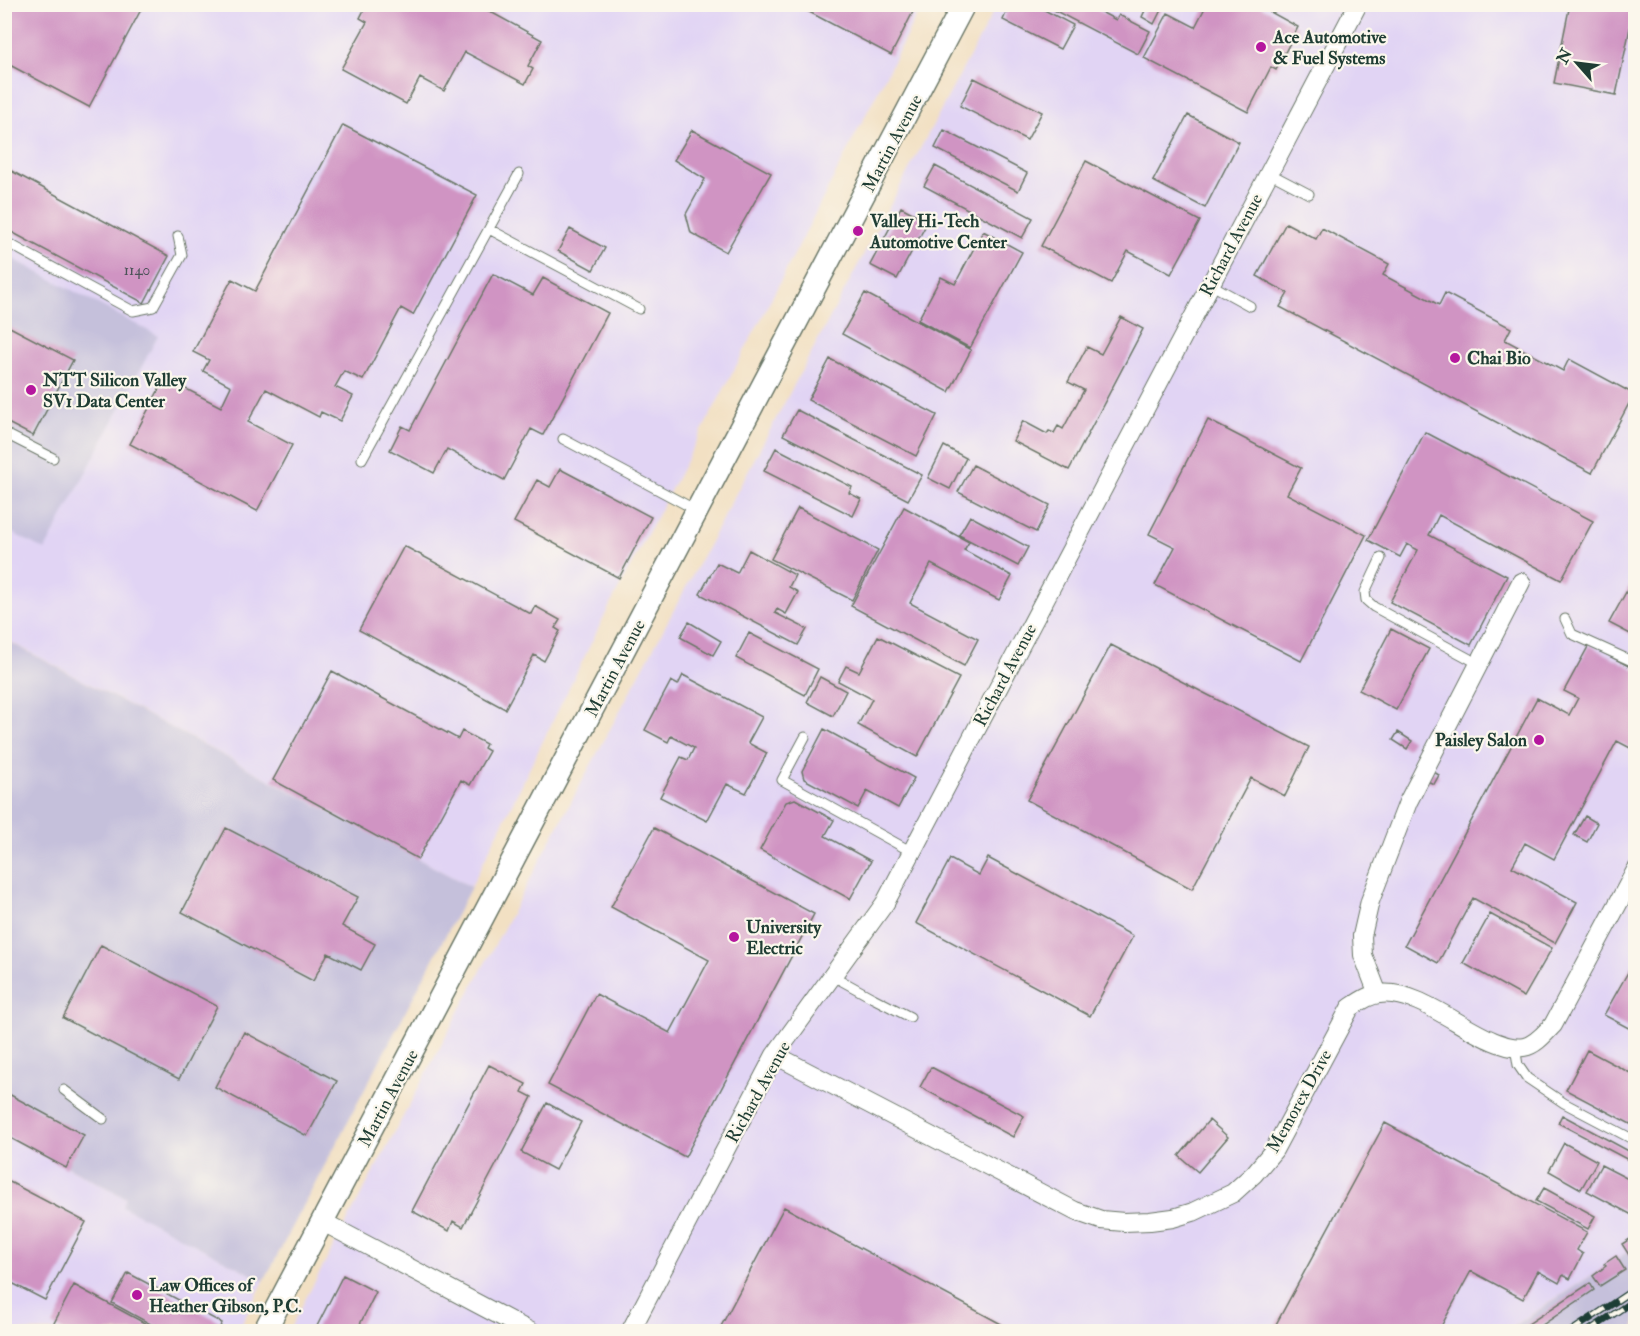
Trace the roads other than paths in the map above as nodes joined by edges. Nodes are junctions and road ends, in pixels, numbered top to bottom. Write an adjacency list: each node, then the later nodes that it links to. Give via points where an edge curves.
1 (964, 4): 16 (street, Martin Avenue)
2 (1358, 4): 3 (street, Richard Avenue)
3 (1269, 172): 5 (lane); 9 (street, Richard Avenue)
4 (519, 174): 6 (lane)
5 (1310, 194)
6 (489, 229): 11 (lane); 15 (lane)
7 (178, 236): 8 (lane, via 182,255 153,307 133,311)
8 (4, 241)
9 (1210, 284): 10 (lane); 23 (street, Richard Avenue)
10 (1250, 306)
11 (639, 309)
12 (4, 433): 14 (lane)
13 (563, 439): 16 (lane)
14 (53, 458)
15 (362, 459)
16 (698, 511): 33 (street, Martin Avenue)
17 (1381, 558): 21 (lane, via 1365,592 1366,600)
18 (1521, 582): 21 (street)
19 (1565, 619): 20 (lane, via 1572,634)
20 (1635, 663)
21 (1479, 664): 26 (street, via 1408,802 1370,901 1362,936 1363,955)
22 (805, 737): 23 (lane, via 782,780)
23 (912, 852): 25 (street, Richard Avenue, via 885,903)
24 (1635, 870): 28 (street, via 1553,1025 1525,1047)
25 (833, 976): 27 (lane); 29 (street, Richard Avenue)
26 (1378, 994): 28 (street, Memorex Drive, via 1408,996 1484,1037); 29 (street, Memorex Drive, via 1350,1008 1274,1150 1254,1174 1216,1202 1183,1215 1150,1221 1101,1220 1075,1211)
27 (910, 1017)
28 (1515, 1047): 32 (lane, via 1518,1065 1527,1078)
29 (775, 1055): 36 (street, Richard Avenue)
30 (64, 1090): 31 (lane)
31 (103, 1119)
32 (1635, 1141)
33 (323, 1222): 34 (street, Martin Avenue); 35 (street)
34 (264, 1332)
35 (531, 1332)
36 (630, 1332)

